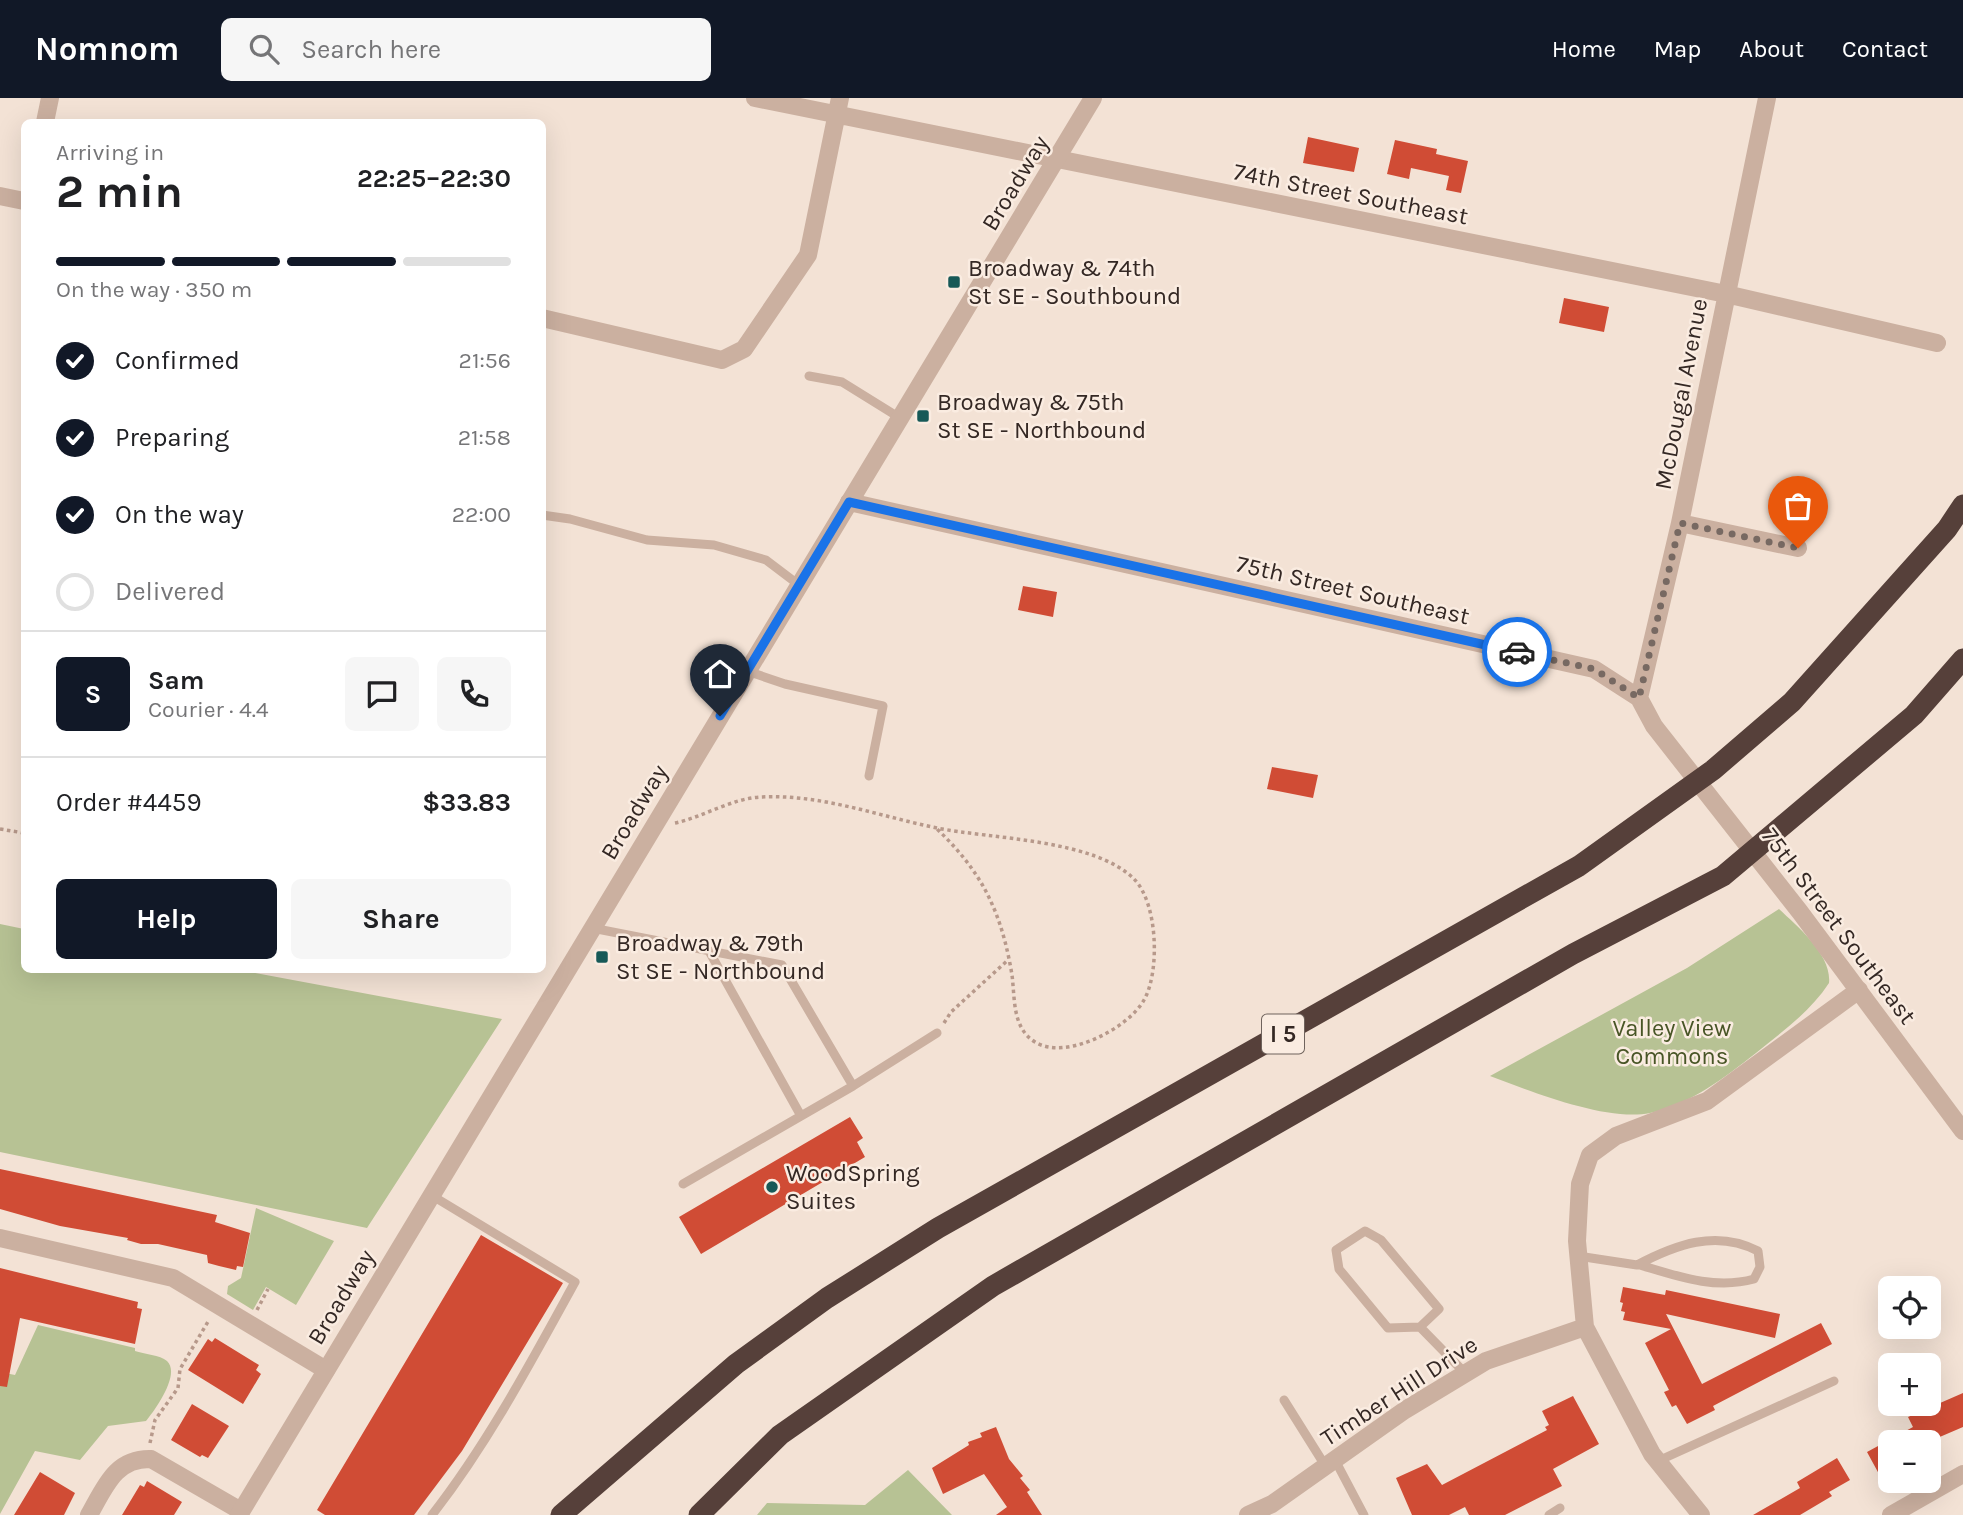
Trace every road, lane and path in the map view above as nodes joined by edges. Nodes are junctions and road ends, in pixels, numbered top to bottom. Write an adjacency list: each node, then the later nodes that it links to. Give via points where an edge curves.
1 (50, 98): 6 (street)
2 (755, 98): 5 (street, 74th Street Southeast)
3 (1093, 98): 7 (street, Broadway)
4 (1767, 98): 10 (street, McDougal Avenue)
5 (838, 106): 7 (street, 74th Street Southeast); 11 (street, via 808,255 744,349 722,360)
6 (46, 119)
7 (1058, 161): 10 (street, 74th Street Southeast); 14 (street, Broadway)
8 (0, 197): 9 (street)
9 (21, 200)
10 (1726, 294): 12 (street, 74th Street Southeast); 18 (street, McDougal Avenue)
11 (546, 319)
12 (1937, 343)
13 (809, 376): 14 (lane, via 842,382)
14 (900, 418): 15 (street, Broadway)
15 (849, 502): 20 (street, Broadway); 23 (street, 75th Street Southeast, via 1594,669)
16 (1963, 505): 59 (highway, I 5, via 1947,529 1792,702 1713,770 1579,866 938,1228 827,1298 736,1364)
17 (546, 516): 20 (lane, via 647,540 714,545 766,560)
18 (1680, 523): 19 (street); 23 (street, McDougal Avenue)
19 (1798, 548)
20 (799, 585): 22 (street, Broadway)
21 (1963, 659): 60 (highway, via 1914,715 1723,876 1573,954 993,1286 780,1435)
22 (747, 671): 24 (lane, via 883,706); 25 (street, Broadway)
23 (1639, 698): 32 (street, 75th Street Southeast, via 1654,726)
24 (869, 776)
25 (653, 828): 26 (path, via 758,797 800,798 871,810); 29 (street, Broadway)
26 (936, 828): 31 (path, via 978,876 1002,932); 31 (path, via 1026,840 1107,861 1134,879 1145,897 1155,957 1150,988 1127,1017 1091,1040 1071,1049 1052,1050 1033,1042 1021,1027 1013,1004)
27 (0, 829): 28 (path)
28 (21, 832)
29 (592, 928): 30 (lane); 38 (street, Broadway)
30 (709, 951): 34 (lane, via 782,965); 35 (lane)
31 (1008, 960): 33 (path, via 951,1012)
32 (1859, 990): 36 (street, 75th Street Southeast); 40 (street, via 1707,1101 1616,1136 1590,1155 1580,1184)
33 (937, 1033): 34 (lane)
34 (853, 1086): 35 (lane)
35 (801, 1116): 37 (lane)
36 (1963, 1131)
37 (683, 1184)
38 (431, 1195): 47 (street, Broadway); 58 (lane, via 575,1282 498,1419)
39 (0, 1238): 43 (street, via 173,1278)
40 (1578, 1256): 41 (lane); 46 (street)
41 (1637, 1265): 41 (lane, via 1699,1282 1738,1284 1754,1279 1760,1267 1758,1251 1745,1244 1714,1240 1674,1245)
42 (268, 1289): 44 (path)
43 (217, 1304): 44 (street); 51 (path, via 180,1369 176,1393 155,1420)
44 (249, 1324): 47 (street)
45 (1420, 1327): 45 (lane, via 1388,1328 1339,1269 1336,1250 1365,1231 1381,1240 1439,1309); 48 (lane)
46 (1585, 1327): 48 (street, Timber Hill Drive, via 1486,1361); 52 (street)
47 (326, 1370): 56 (street, Broadway)
48 (1465, 1373): 53 (street, Timber Hill Drive)
49 (1834, 1381): 52 (lane)
50 (1284, 1400): 53 (lane)
51 (149, 1459): 56 (street); 57 (street, via 130,1460 114,1472)
52 (1658, 1461): 64 (street)
53 (1330, 1463): 61 (street, Timber Hill Drive, via 1272,1504); 62 (lane)
54 (1963, 1474): 65 (street)
55 (1560, 1508): 63 (lane)
56 (240, 1513)
57 (89, 1515)
58 (432, 1515)
59 (561, 1515)
60 (699, 1515)
61 (1248, 1515)
62 (1364, 1515)
63 (1549, 1515)
64 (1701, 1515)
65 (1891, 1515)

